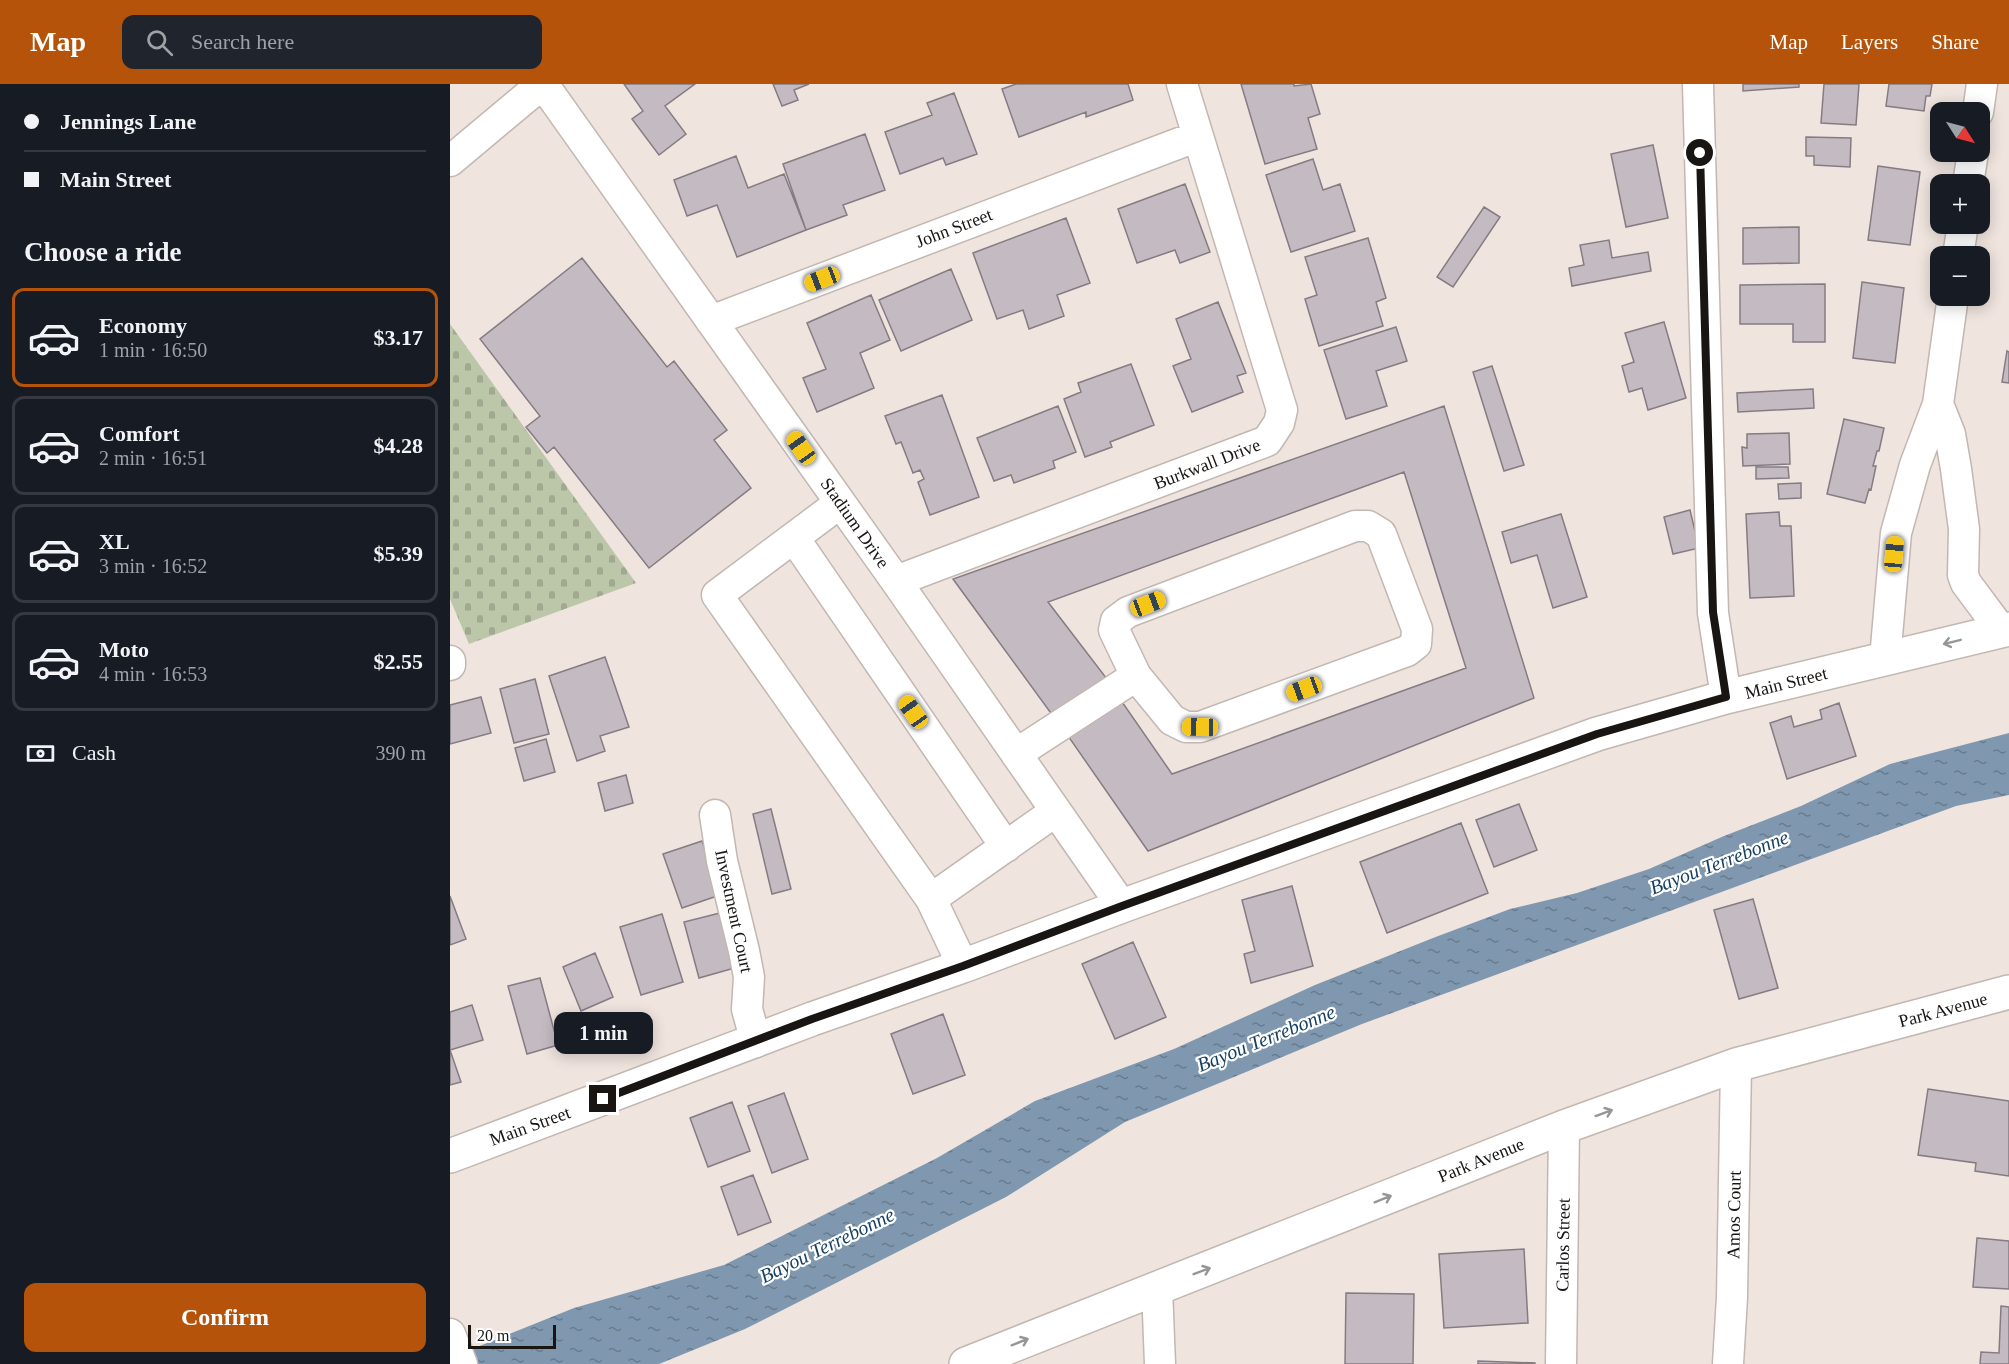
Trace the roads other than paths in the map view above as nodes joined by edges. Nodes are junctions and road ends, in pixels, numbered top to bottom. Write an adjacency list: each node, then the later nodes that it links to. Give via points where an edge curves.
1 (543, 84): 7 (street); 9 (street, Stadium Drive)
2 (1182, 84): 6 (street, Burkwall Drive)
3 (1698, 84): 17 (street, via 1713,612)
4 (1982, 84): 5 (street)
5 (1979, 102)
6 (1198, 136): 9 (street, John Street); 13 (street, Burkwall Drive, via 1282,410 1267,441)
7 (450, 161)
8 (1952, 306): 10 (street)
9 (711, 321): 11 (street, Stadium Drive)
10 (1938, 404): 14 (street, via 1950,434 1956,469 1964,530 1963,575); 15 (street, via 1896,533)
11 (840, 503): 12 (street); 13 (street, Stadium Drive)
12 (794, 538): 21 (street); 22 (street, via 717,595)
13 (896, 581): 18 (street, Stadium Drive)
14 (2005, 629): 15 (main road, Main Street, one-way to 15)
15 (1885, 659): 17 (main road, Main Street)
16 (1136, 676): 16 (street, via 1114,630 1116,621 1128,612 1355,526 1368,526 1381,534 1417,629 1416,644 1407,651 1200,727 1185,727 1172,720); 18 (street)
17 (1726, 697): 23 (main road, Main Street, via 1597,734)
18 (1016, 754): 19 (street, Stadium Drive)
19 (1056, 811): 21 (street); 23 (street, Stadium Drive)
20 (715, 815): 26 (street, Investment Court, via 749,977 747,1009)
21 (1006, 847): 22 (street)
22 (931, 899): 24 (street)
23 (1122, 906): 24 (main road, Main Street)
24 (963, 966): 26 (main road, Main Street)
25 (2009, 992): 27 (main road, Park Avenue)
26 (756, 1042): 29 (main road, Main Street)
27 (1736, 1065): 28 (main road, Park Avenue, one-way to 27); 34 (street, Amos Court)
28 (1564, 1127): 30 (main road, Park Avenue, one-way to 28); 33 (street, Carlos Street)
29 (450, 1156)
30 (1157, 1288): 31 (main road, Park Avenue, one-way to 30); 32 (street)
31 (966, 1364)
32 (1160, 1364)
33 (1561, 1364)
34 (1728, 1364)

